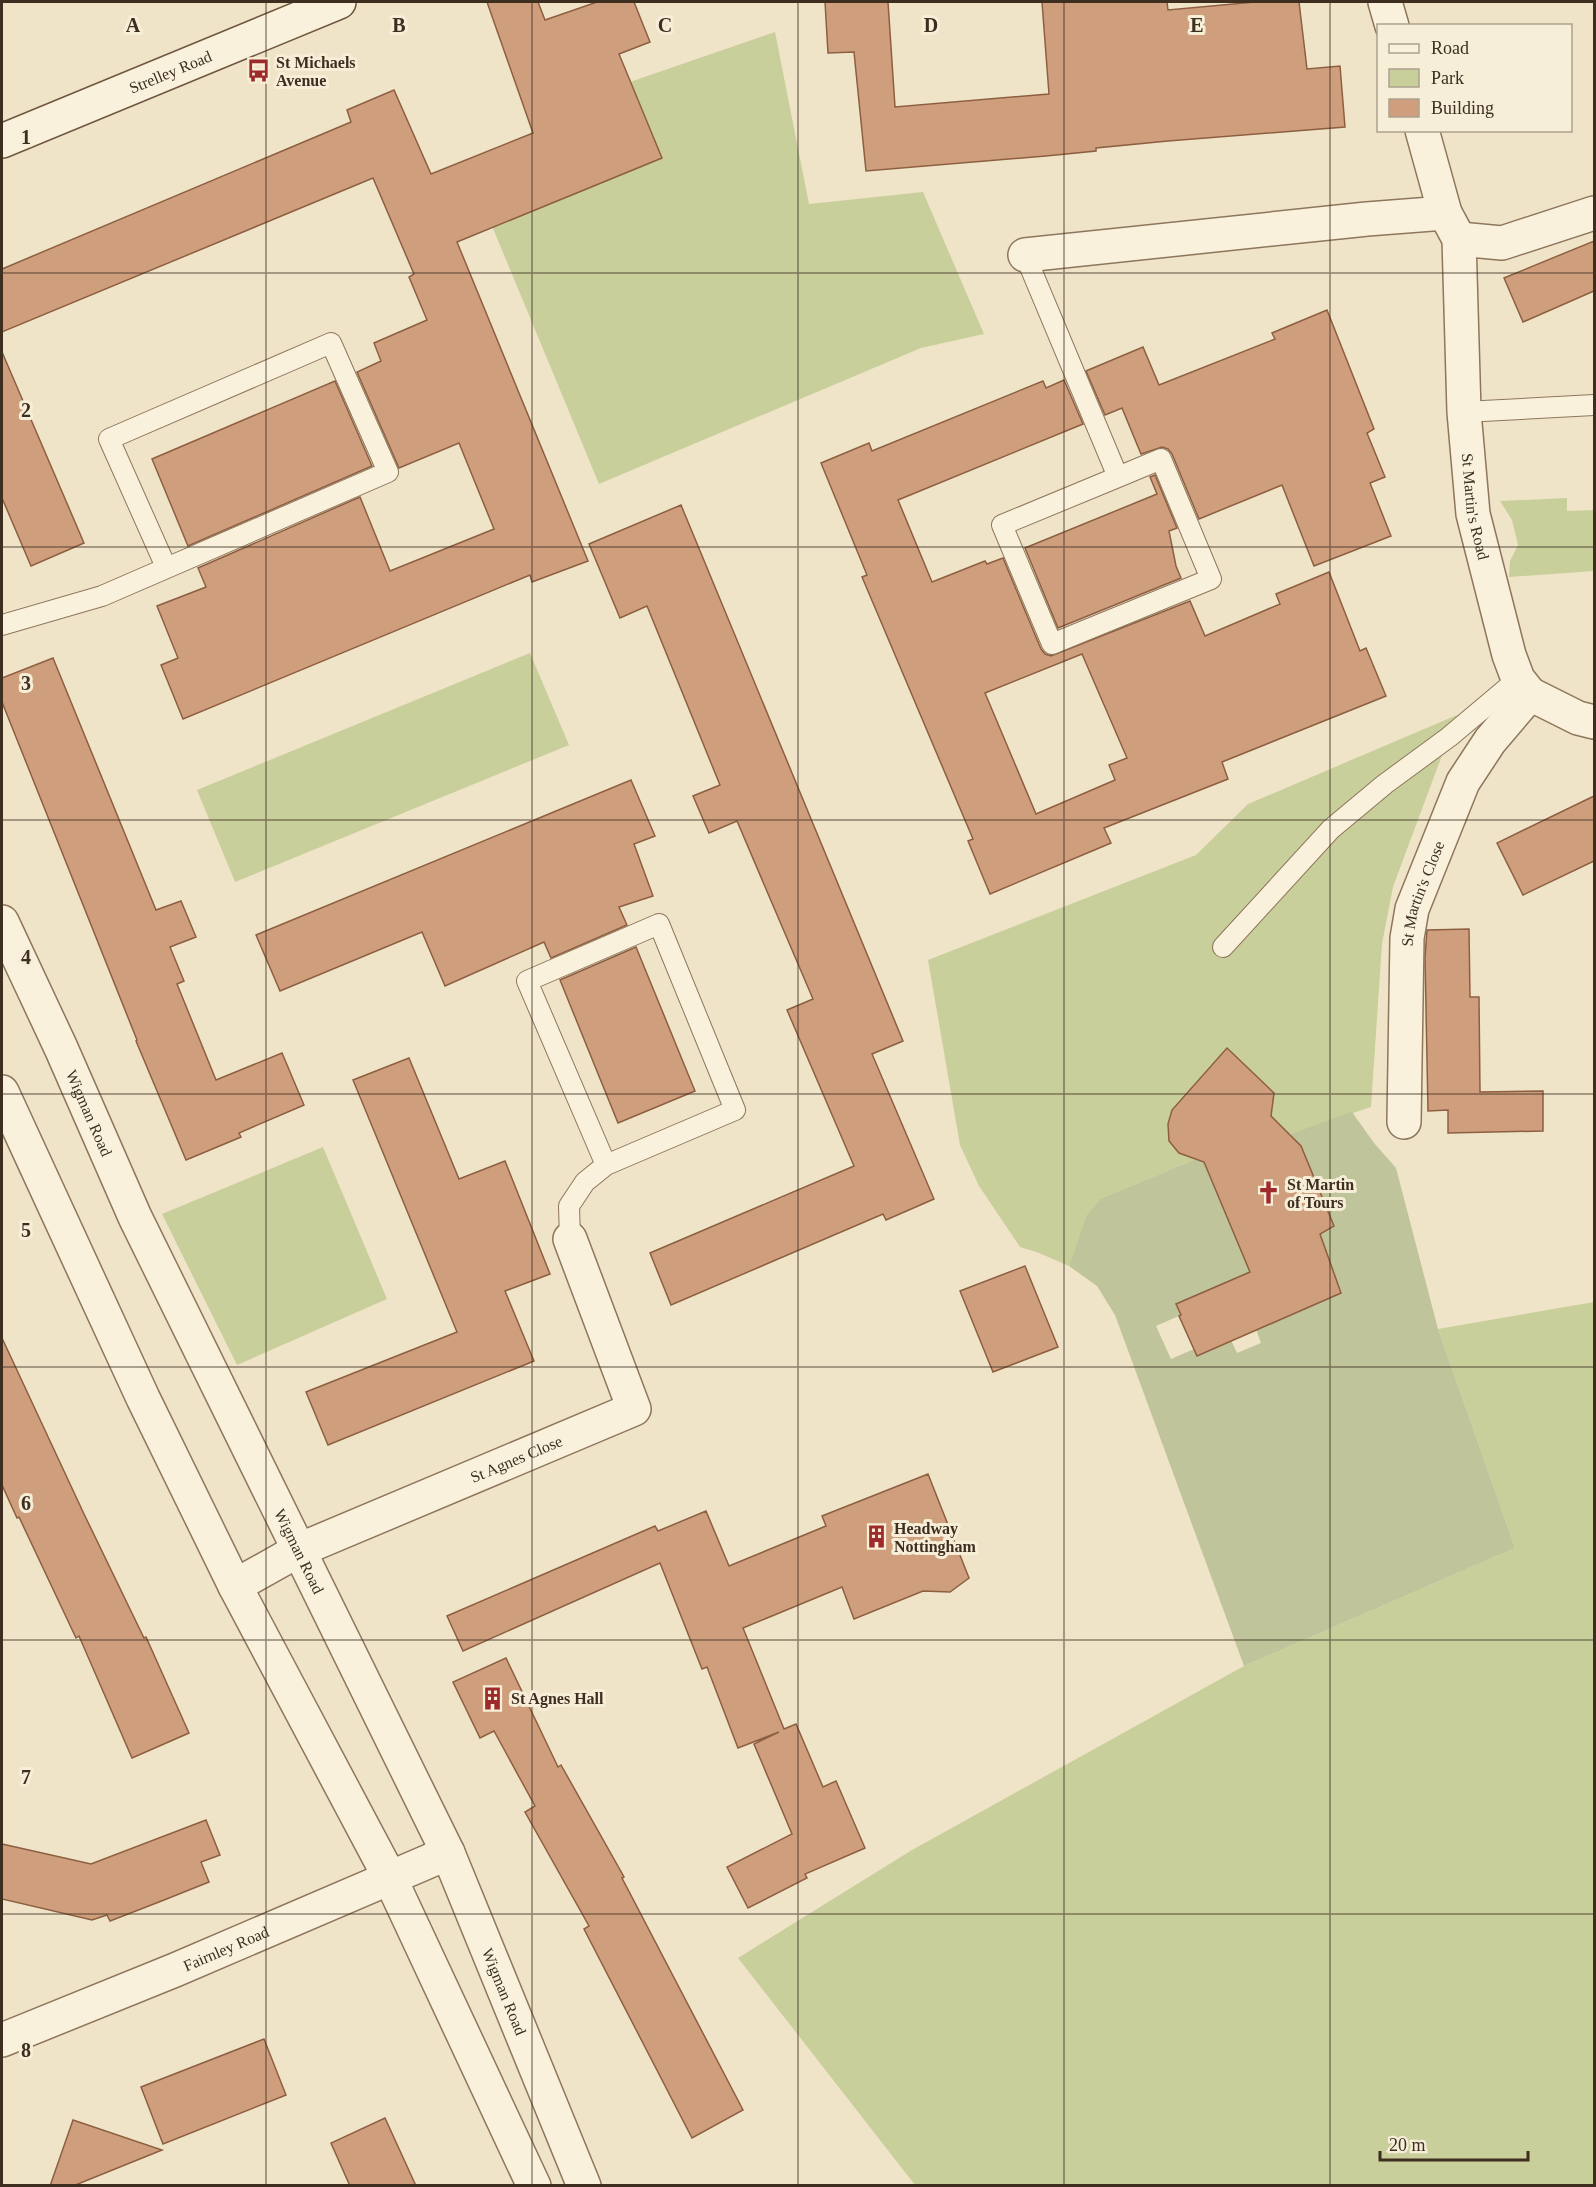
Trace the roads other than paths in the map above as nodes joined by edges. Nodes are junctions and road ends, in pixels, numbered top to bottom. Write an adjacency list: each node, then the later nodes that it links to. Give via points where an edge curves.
1 (339, 2): 5 (street, Strelley Road)
2 (1385, 2): 3 (street)
3 (1391, 24)
4 (1423, 132): 7 (street, St Martin's Road)
5 (2, 141)
6 (1594, 213): 7 (street, via 1502,243)
7 (1452, 226): 8 (street, via 1367,219); 10 (street, St Martin's Road)
8 (1025, 255): 11 (lane)
9 (1594, 405): 10 (lane)
10 (1464, 412): 14 (street, St Martin's Road, via 1473,514 1509,655)
11 (1118, 477): 11 (lane, via 1161,459 1211,579 1052,644 1002,525)
12 (166, 567): 12 (lane, via 109,439 331,343 388,472); 13 (lane, via 102,596)
13 (2, 625)
14 (1524, 686): 15 (street, via 1578,718); 17 (lane, via 1385,784 1331,829); 19 (street, St Martin's Close, via 1463,782 1412,909 1407,938)
15 (1594, 722)
16 (2, 922): 22 (street, Wigman Road, via 135,1217)
17 (1223, 947)
18 (2, 1092): 23 (street, via 143,1398)
19 (1404, 1122)
20 (606, 1165): 20 (lane, via 527,981 658,924 735,1110); 21 (lane, via 585,1182 569,1206)
21 (570, 1239): 22 (street, St Agnes Close, via 634,1409)
22 (299, 1550): 23 (street, St Agnes Close); 24 (street, Wigman Road)
23 (236, 1586): 25 (street)
24 (448, 1853): 25 (street, Fairnley Road); 28 (street, Wigman Road)
25 (390, 1878): 26 (street, Fairnley Road); 27 (street)
26 (2, 2040)
27 (534, 2186)
28 (584, 2186)

